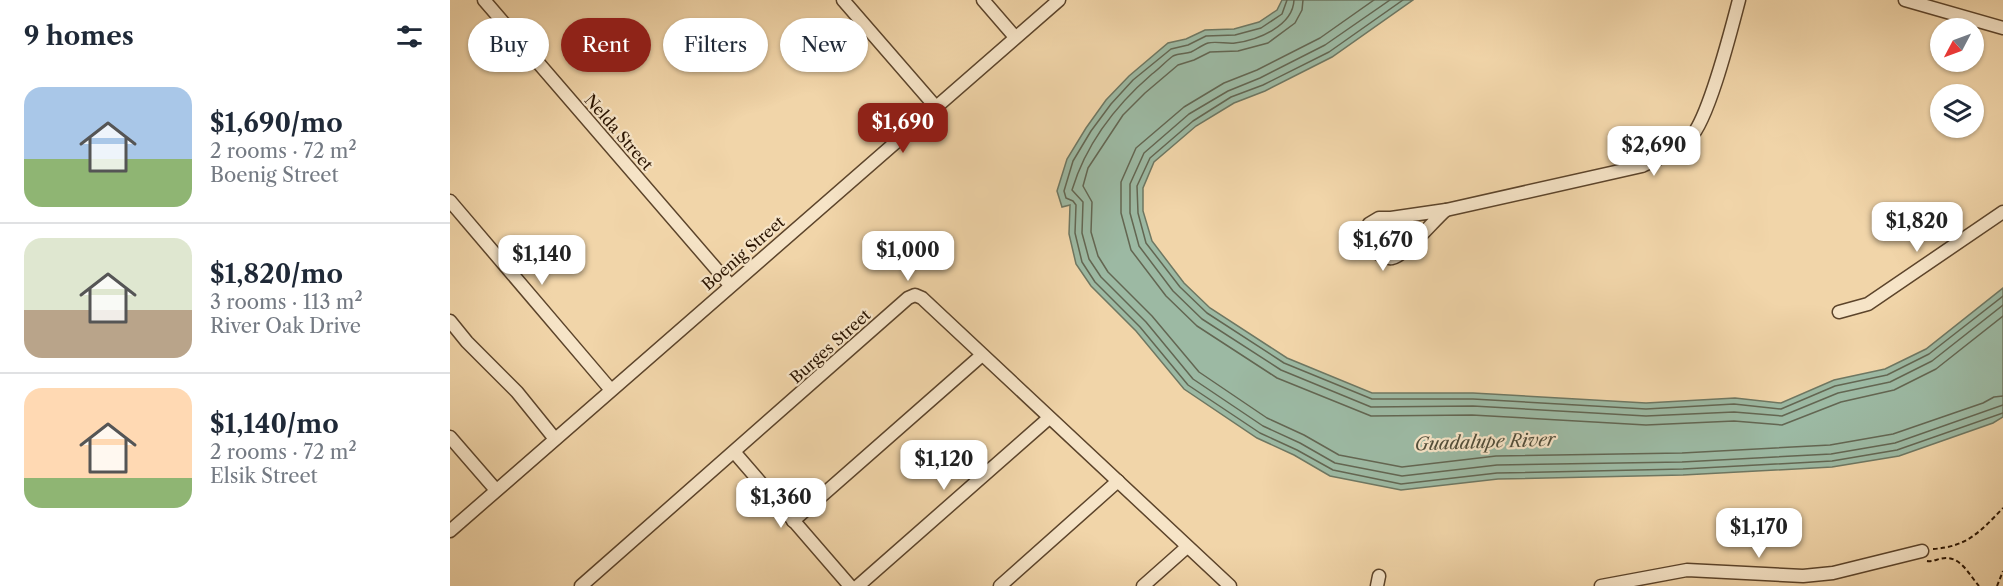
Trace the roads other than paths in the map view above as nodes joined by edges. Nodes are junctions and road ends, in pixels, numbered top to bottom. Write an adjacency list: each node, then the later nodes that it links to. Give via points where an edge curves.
1 (484, 0): 13 (street, Nelda Street)
2 (843, 0): 9 (street)
3 (983, 0): 8 (street)
4 (1059, 0): 8 (street, Boenig Street)
5 (1739, 0): 11 (street, via 1703,116 1691,137 1671,153 1642,166)
6 (1905, 0): 7 (street)
7 (2003, 28)
8 (1015, 37): 9 (street, Boenig Street)
9 (935, 106): 13 (street, Boenig Street)
10 (450, 201): 17 (street)
11 (1446, 210): 11 (street, via 1379,218 1370,225 1371,249 1392,258 1404,252)
12 (2003, 213): 14 (street, via 1868,304)
13 (730, 285): 17 (street, Boenig Street)
14 (1839, 312)
15 (450, 321): 20 (street)
16 (982, 355): 18 (street, Burges Street); 21 (street, Burges Street, via 915,295); 24 (street)
17 (611, 390): 20 (street, Boenig Street)
18 (1049, 418): 22 (street, Burges Street); 30 (street)
19 (450, 437): 23 (street)
20 (555, 439): 23 (street, Boenig Street)
21 (735, 453): 24 (street); 28 (street, Burges Street)
22 (1118, 481): 26 (street, Burges Street); 31 (street)
23 (496, 490): 25 (street, Boenig Street)
24 (793, 521): 29 (street)
25 (450, 531)
26 (1187, 547): 32 (street); 33 (street, Burges Street)
27 (1922, 551): 34 (street, via 1833,573 1803,576 1687,570)
28 (581, 586)
29 (850, 586)
30 (858, 586)
31 (1000, 586)
32 (1143, 586)
33 (1230, 586)
34 (1600, 586)

